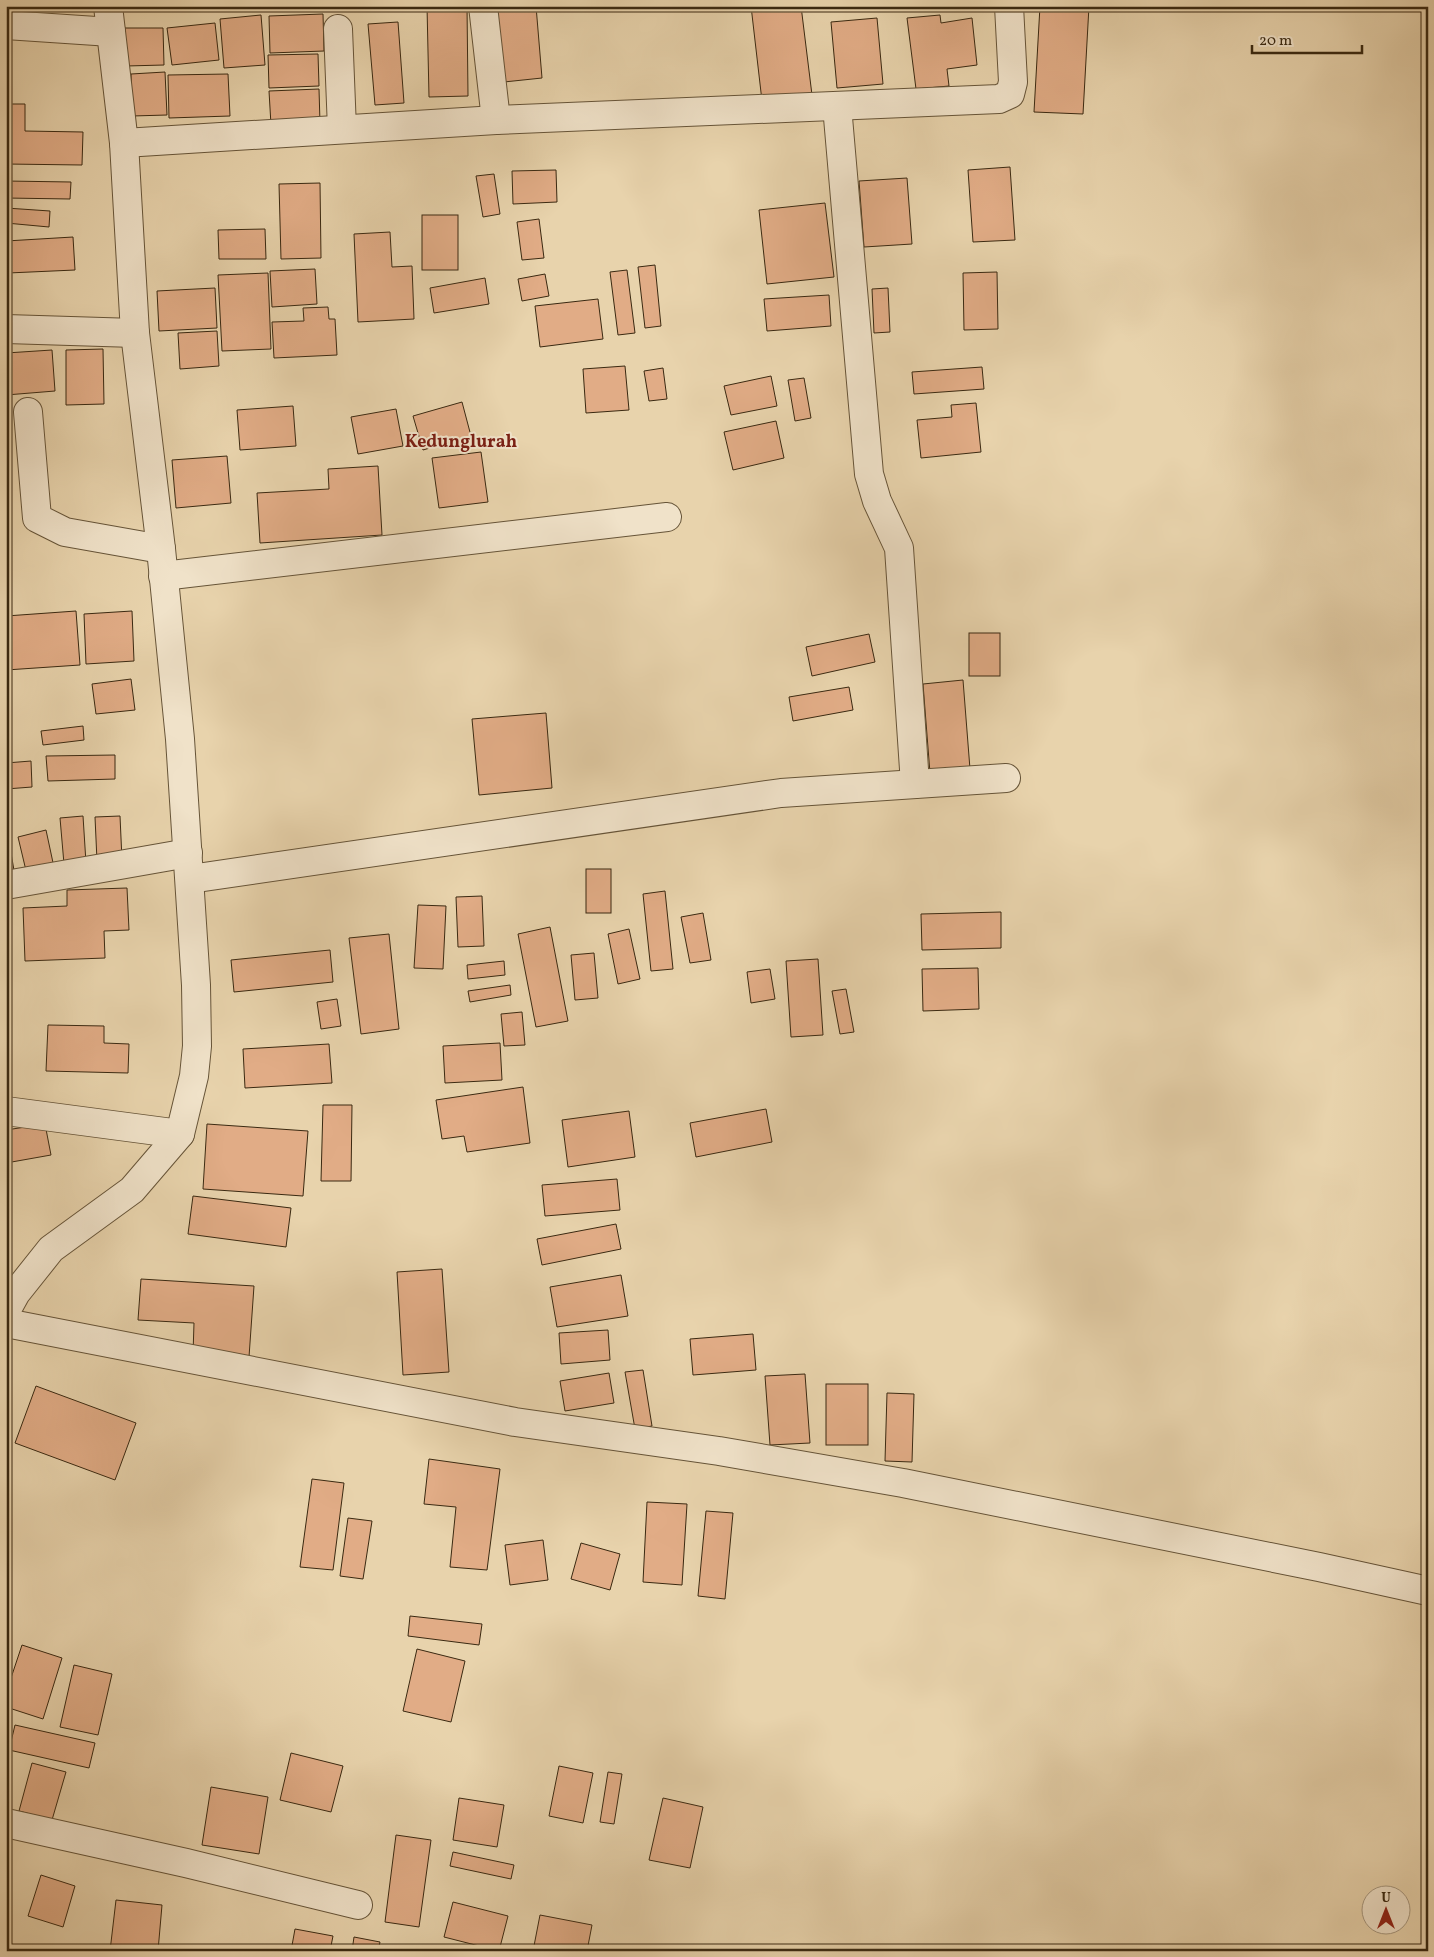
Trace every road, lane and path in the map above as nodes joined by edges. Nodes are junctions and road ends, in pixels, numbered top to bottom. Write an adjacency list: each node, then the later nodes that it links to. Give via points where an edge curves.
1 (483, 6): 7 (street)
2 (1009, 6): 6 (street, via 1013,82 1010,94 999,99)
3 (110, 19): 4 (street); 9 (street)
4 (6, 25)
5 (338, 29): 8 (street)
6 (837, 106): 7 (street); 17 (street, via 869,474 877,501 899,548)
7 (496, 120): 8 (street)
8 (342, 129): 9 (street)
9 (124, 143): 11 (street)
10 (6, 329): 11 (street)
11 (135, 333): 14 (street)
12 (28, 412): 14 (street, via 37,518 65,532)
13 (667, 517): 15 (street)
14 (161, 549): 15 (street)
15 (163, 576): 18 (street)
16 (1006, 778): 17 (street)
17 (915, 784): 18 (street, via 781,793)
18 (189, 866): 19 (street); 21 (street, via 197,1046 194,1076)
19 (6, 885)
20 (6, 1111): 21 (street)
21 (180, 1134): 22 (street, via 132,1190 50,1248)
22 (6, 1311)
23 (6, 1323): 24 (street, via 515,1422 719,1451 903,1483)
24 (1428, 1590)
25 (6, 1823): 26 (street)
26 (358, 1905)

